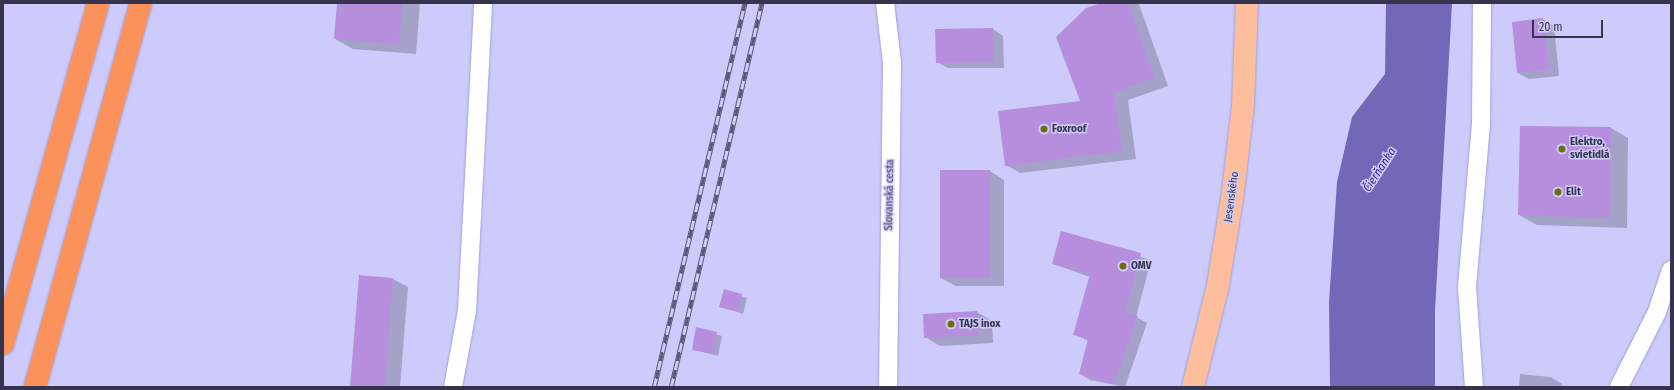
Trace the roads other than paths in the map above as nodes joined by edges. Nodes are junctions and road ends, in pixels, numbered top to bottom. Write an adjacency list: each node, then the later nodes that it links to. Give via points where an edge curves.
1 (98, 3): 8 (highway)
2 (141, 3): 9 (highway)
3 (483, 3): 10 (street, via 467,311)
4 (885, 3): 11 (street, Slovanská cesta, via 892,63)
5 (1247, 3): 12 (main road, Jesenského, via 1243,105 1233,192 1218,286)
6 (1482, 3): 13 (street, via 1481,124 1467,287)
7 (1671, 270): 14 (street, via 1657,312)
8 (3, 344)
9 (34, 387)
10 (453, 387)
11 (888, 387)
12 (1193, 387)
13 (1474, 387)
14 (1620, 387)

